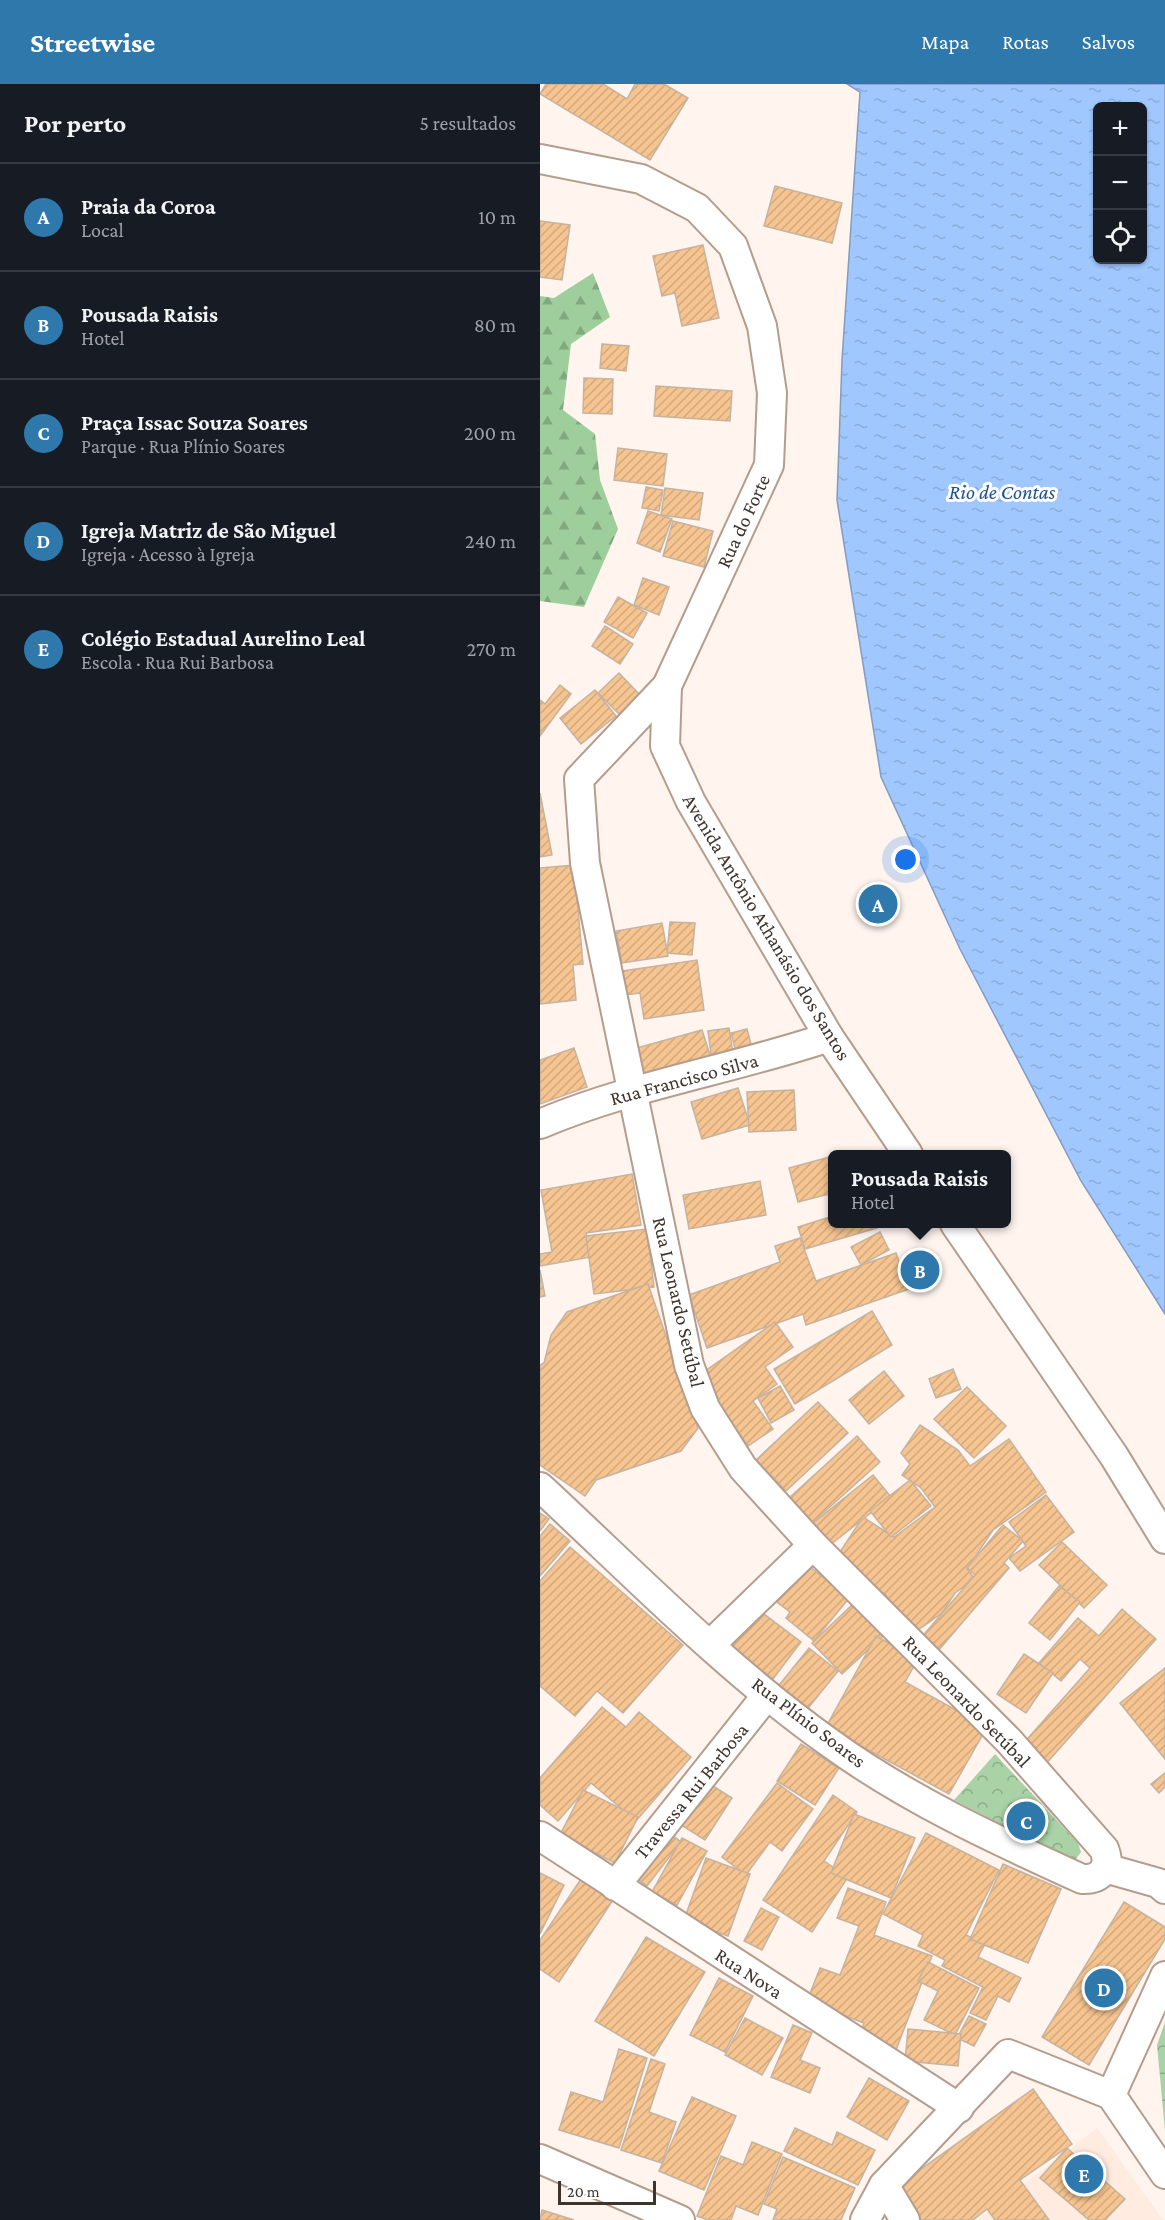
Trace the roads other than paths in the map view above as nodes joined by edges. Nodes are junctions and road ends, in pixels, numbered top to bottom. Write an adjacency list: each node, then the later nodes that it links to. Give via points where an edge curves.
1 (540, 159): 2 (street, Rua do Forte, via 641,179 697,208 733,246 762,326 772,393 769,465)
2 (667, 686): 3 (street, Avenida Antônio Athanásio dos Santos, via 665,746 691,802); 4 (street, Rua Leonardo Setúbal, via 579,779 585,863)
3 (829, 1037): 4 (street, Rua Francisco Silva); 6 (street, Avenida Antônio Athanásio dos Santos)
4 (634, 1092): 5 (street, Rua Francisco Silva); 10 (street, Rua Leonardo Setúbal, via 689,1365 705,1408 743,1468)
5 (540, 1124)
6 (905, 1150)
7 (958, 1228): 9 (street, via 1114,1456)
8 (540, 1487): 11 (street, Rua Plínio Soares)
9 (1165, 1539)
10 (813, 1545): 11 (street); 14 (street, Rua Leonardo Setúbal, via 1009,1741 1104,1849)
11 (711, 1644): 12 (street, Rua Plínio Soares)
12 (767, 1695): 14 (street, Rua Plínio Soares, via 831,1744 964,1825 1082,1879 1095,1879); 15 (street, Travessa Rui Barbosa)
13 (540, 1836): 15 (street, Rua Nova)
14 (1106, 1862): 16 (street)
15 (615, 1886): 19 (street, Rua Nova)
16 (1165, 1889)
17 (1165, 1976): 18 (street)
18 (1111, 2095): 19 (street, via 1008,2054); 21 (street)
19 (959, 2108): 22 (street)
20 (540, 2159): 23 (street)
21 (1165, 2174)
22 (884, 2185): 24 (street); 25 (street)
23 (680, 2220)
24 (865, 2220)
25 (905, 2220)

